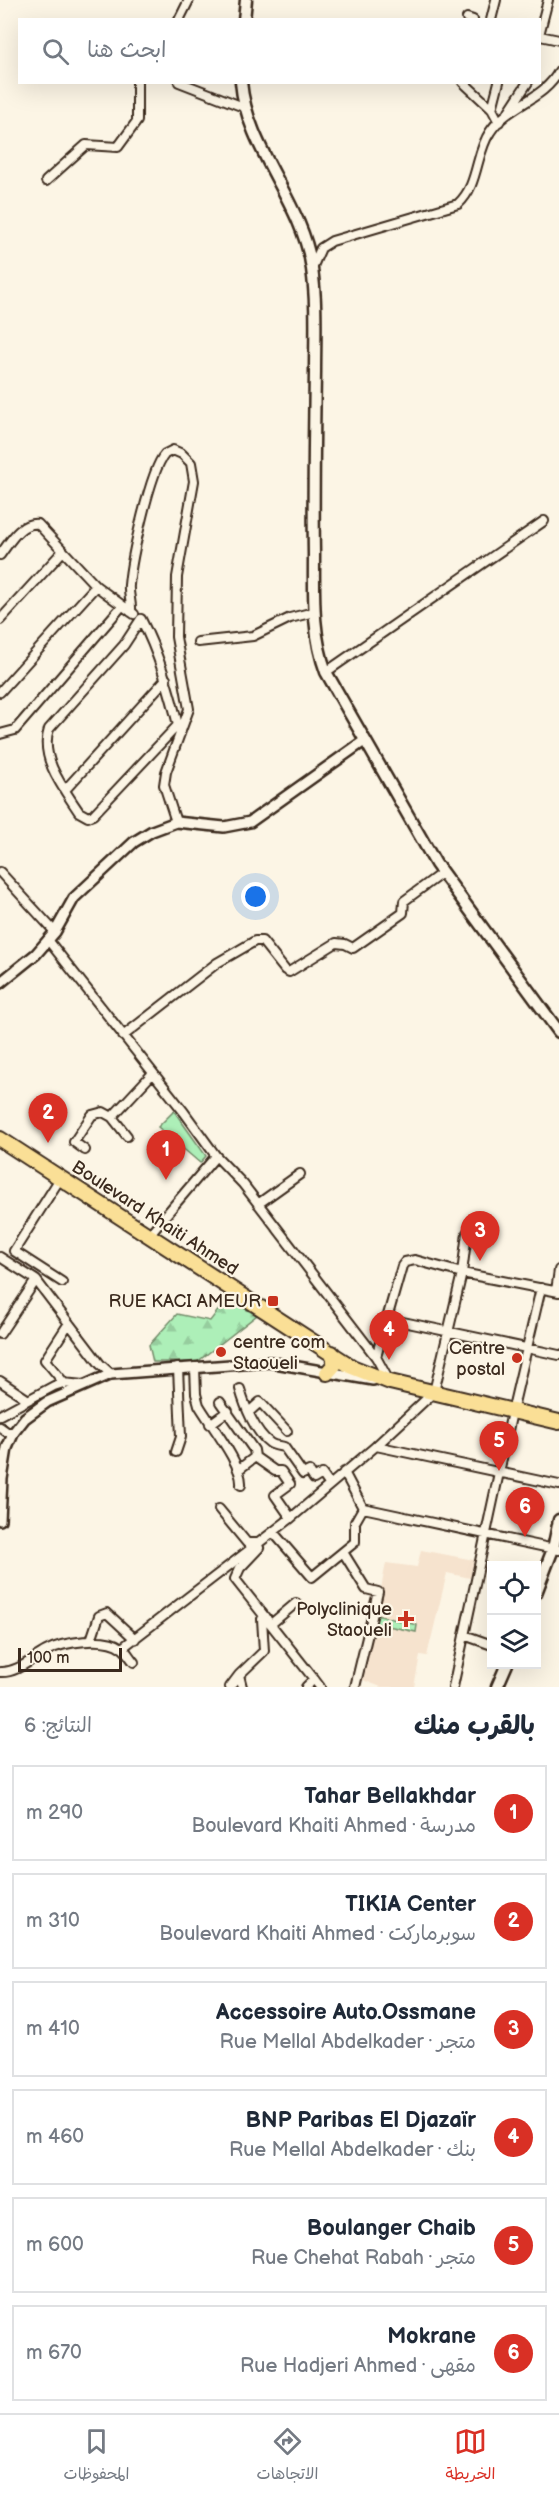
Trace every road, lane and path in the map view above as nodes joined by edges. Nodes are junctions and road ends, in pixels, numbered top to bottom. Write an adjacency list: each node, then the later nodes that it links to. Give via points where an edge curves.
1 (189, 0): 5 (street)
2 (246, 0): 6 (main road)
3 (496, 0): 7 (street)
4 (548, 0): 8 (street)
5 (180, 18)
6 (244, 18)
7 (492, 18)
8 (541, 27)
9 (541, 36): 10 (street)
10 (559, 40)
11 (559, 71): 20 (street, via 545,90)
12 (137, 84): 22 (street, via 137,121 118,147 86,145)
13 (184, 84): 18 (street)
14 (241, 84): 18 (main road)
15 (498, 84): 19 (street)
16 (527, 84): 20 (street)
17 (474, 87): 19 (street)
18 (246, 108): 23 (main road, via 299,225)
19 (492, 109): 21 (street)
20 (507, 115): 21 (street)
21 (499, 122): 23 (street, via 487,138 470,190 458,204 326,243)
22 (46, 181)
23 (312, 267): 30 (main road)
24 (544, 521): 34 (street)
25 (63, 550): 26 (street, via 44,528 31,523); 27 (street); 32 (street)
26 (0, 555)
27 (96, 586): 28 (street); 36 (street)
28 (122, 606): 29 (street); 38 (street, via 15,730)
29 (131, 612): 31 (street); 39 (street, via 129,586 142,519 154,477 165,454 173,450 190,463 194,482 177,577 176,637 189,709)
30 (314, 612): 33 (street, via 290,618 253,636); 34 (main road, via 317,648)
31 (141, 619): 35 (street, via 156,647); 41 (street, via 49,729 48,759)
32 (0, 620)
33 (198, 642)
34 (326, 672): 40 (main road)
35 (166, 679): 37 (street); 41 (street)
36 (0, 692)
37 (178, 725): 39 (street); 41 (street, via 93,815 88,817 80,812)
38 (0, 734)
39 (180, 736): 42 (street, via 164,785)
40 (364, 741): 42 (street, via 250,822 224,827); 44 (main road)
41 (65, 790)
42 (176, 822): 45 (street, via 134,842 74,898)
43 (0, 872): 45 (street)
44 (442, 873): 48 (main road); 49 (street, via 404,901 404,913 353,948 336,943 289,972 261,941 255,941 217,963)
45 (55, 932): 46 (street)
46 (48, 940): 47 (street); 49 (street)
47 (0, 983)
48 (559, 1032)
49 (123, 1036): 50 (street)
50 (153, 1073): 51 (street); 55 (street)
51 (112, 1117): 52 (street); 54 (street, via 103,1112 92,1115 74,1142)
52 (127, 1136)
53 (0, 1140): 57 (highway, Boulevard Khaiti Ahmed)
54 (85, 1150)
55 (216, 1156): 58 (street); 60 (street)
56 (300, 1174): 58 (street)
57 (61, 1177): 60 (highway, Boulevard Khaiti Ahmed); 65 (street, via 14,1251)
58 (258, 1204): 75 (street)
59 (467, 1233): 63 (street)
60 (148, 1236): 73 (highway, Boulevard Khaiti Ahmed)
61 (0, 1257): 64 (street)
62 (559, 1270): 67 (street)
63 (462, 1274): 66 (street); 68 (street, via 415,1260 405,1262); 71 (street)
64 (36, 1280): 69 (street); 70 (street)
65 (62, 1282)
66 (541, 1288): 67 (street); 72 (street)
67 (557, 1291)
68 (389, 1319): 71 (street); 75 (street)
69 (69, 1323): 79 (street); 82 (street, via 45,1360)
70 (1, 1330)
71 (449, 1332): 72 (street); 85 (street)
72 (528, 1349): 74 (street); 90 (street)
73 (332, 1353): 78 (highway, via 335,1364); 81 (highway, Boulevard Khaiti Ahmed, via 352,1367)
74 (559, 1355)
75 (376, 1357): 81 (street)
76 (195, 1367): 77 (street); 78 (street, via 269,1362); 93 (street, via 196,1394)
77 (178, 1368): 79 (street); 99 (street, via 181,1437)
78 (327, 1372): 81 (street)
79 (111, 1374): 83 (street)
80 (0, 1381): 86 (street)
81 (390, 1382): 85 (highway, Boulevard Khaiti Ahmed)
82 (65, 1384): 83 (street); 86 (street)
83 (82, 1385): 96 (street, via 47,1402)
84 (240, 1389): 89 (street)
85 (434, 1392): 90 (highway, Boulevard Khaiti Ahmed); 98 (street)
86 (27, 1399): 91 (street)
87 (220, 1402): 88 (street)
88 (228, 1411): 93 (street); 100 (street)
89 (249, 1412): 95 (street, via 260,1402); 97 (street)
90 (512, 1412): 92 (highway, Boulevard Khaiti Ahmed); 103 (street)
91 (0, 1415)
92 (559, 1422)
93 (210, 1424): 101 (street)
94 (0, 1427): 96 (street)
95 (287, 1431)
96 (14, 1432): 110 (street, via 4,1469)
97 (267, 1439): 100 (street); 104 (street, via 284,1447 303,1474 309,1471 314,1479 322,1474)
98 (376, 1446): 102 (street); 103 (street)
99 (176, 1452)
100 (255, 1454): 101 (street); 109 (street, via 275,1471 281,1471 290,1484 275,1495)
101 (238, 1470): 105 (street)
102 (344, 1472): 104 (street); 107 (street)
103 (500, 1474): 106 (street); 113 (street)
104 (329, 1484): 109 (street)
105 (241, 1485)
106 (559, 1485)
107 (363, 1508): 113 (street); 116 (street, via 355,1522 355,1542)
108 (219, 1509): 114 (street, via 247,1543)
109 (291, 1518): 112 (street)
110 (0, 1520)
111 (559, 1520): 115 (main road)
112 (273, 1532): 114 (street); 116 (street, via 312,1577)
113 (486, 1536): 115 (street); 121 (street)
114 (257, 1544): 117 (street)
115 (556, 1549): 118 (main road)
116 (343, 1552): 135 (street, via 366,1589 378,1592)
117 (238, 1564): 120 (street, via 235,1579); 122 (street)
118 (541, 1584)
119 (296, 1603): 120 (street)
120 (269, 1620): 129 (street, via 262,1619 264,1651); 130 (street)
121 (464, 1635): 124 (street); 136 (street)
122 (135, 1639): 123 (street, via 107,1613 99,1616); 125 (street)
123 (91, 1640): 125 (street); 128 (street, via 47,1650 21,1666)
124 (487, 1644)
125 (122, 1648): 126 (street)
126 (134, 1662)
127 (505, 1669): 137 (main road)
128 (0, 1672)
129 (239, 1675): 131 (street); 132 (street)
130 (314, 1679): 133 (street); 134 (street)
131 (230, 1687)
132 (242, 1687)
133 (306, 1687)
134 (320, 1687)
135 (355, 1687)
136 (453, 1687)
137 (497, 1687)

